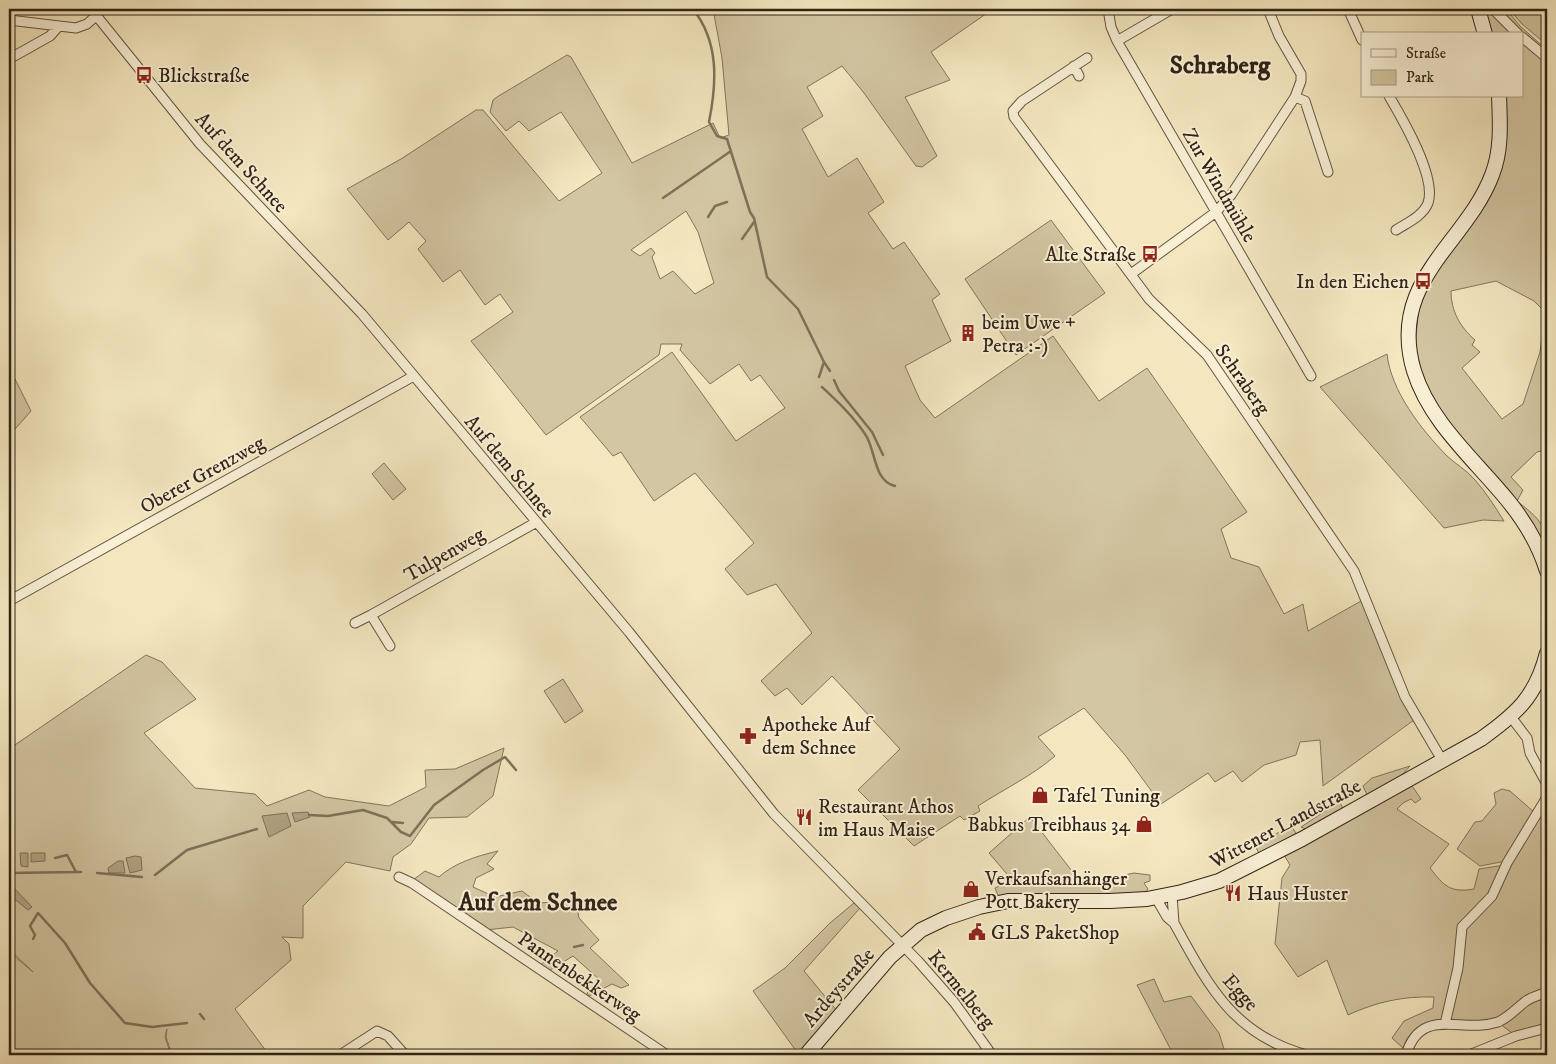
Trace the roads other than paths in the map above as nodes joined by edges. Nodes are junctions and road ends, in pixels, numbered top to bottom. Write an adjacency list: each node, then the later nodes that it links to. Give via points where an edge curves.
1 (1108, 9): 14 (street, Zur Windmühle)
2 (1172, 9): 14 (street)
3 (1268, 9): 20 (street, via 1301,74)
4 (1348, 9): 12 (street)
5 (1478, 9): 10 (main road)
6 (1493, 9): 11 (street)
7 (94, 12): 9 (street, via 81,27); 28 (street, Auf dem Schnee, via 200,144 362,314)
8 (9, 20): 9 (street)
9 (58, 27): 17 (street, via 50,36)
10 (1484, 32)
11 (1516, 32)
12 (1361, 38)
13 (1524, 39): 16 (street)
14 (1117, 41): 24 (street, Zur Windmühle)
15 (1087, 58): 18 (street, Schraberg)
16 (1547, 58)
17 (9, 59)
18 (1074, 66): 19 (street); 26 (street, Schraberg, via 1022,101 1013,111 1014,117)
19 (1079, 76)
20 (1294, 97): 23 (street, via 1305,101); 24 (street, via 1231,195)
21 (1390, 98): 25 (street, via 1414,145 1428,178 1430,192 1423,211)
22 (1499, 98): 30 (main road, via 1499,144 1492,174 1476,204 1423,281 1411,321 1410,350 1420,386 1436,416 1524,522 1539,548)
23 (1328, 172)
24 (1216, 212): 26 (street); 27 (street, Zur Windmühle)
25 (1396, 230)
26 (1131, 274): 37 (street, Schraberg, via 1149,299 1207,355 1354,571 1405,698)
27 (1311, 376)
28 (412, 377): 29 (street, Auf dem Schnee); 31 (street, Oberer Grenzweg)
29 (535, 523): 32 (street, Tulpenweg); 44 (street, Auf dem Schnee, via 629,632 774,814)
30 (1547, 571)
31 (9, 601)
32 (371, 615): 33 (street, Tulpenweg); 34 (street)
33 (355, 623)
34 (390, 646)
35 (1547, 653): 36 (main road, Wittener Landstraße, via 1540,677)
36 (1512, 718): 37 (main road, Wittener Landstraße); 38 (street, via 1527,738 1530,753)
37 (1442, 760): 41 (main road, Wittener Landstraße, via 1247,869 1219,882)
38 (1547, 784)
39 (1547, 796): 46 (street, via 1492,896 1462,927 1458,968)
40 (399, 877): 50 (street, Pannenbekkerweg)
41 (1172, 895): 42 (main road, Wittener Landstraße); 43 (street, Egge)
42 (1156, 898): 43 (street, Egge); 44 (main road, Wittener Landstraße, via 1008,901 946,918 921,930)
43 (1174, 923): 53 (street, Egge, via 1209,983 1229,1009 1272,1043)
44 (902, 946): 51 (main road, Ardeystraße); 52 (street, Kermelberg, via 954,1002)
45 (1547, 992): 46 (street, via 1528,1000 1500,1021 1479,1026)
46 (1445, 1024): 54 (street, via 1424,1028 1416,1034)
47 (1547, 1028): 55 (street, via 1521,1034)
48 (340, 1055): 49 (street, via 377,1031 388,1036)
49 (405, 1055)
50 (667, 1055)
51 (806, 1055)
52 (992, 1055)
53 (1307, 1055)
54 (1406, 1055)
55 (1469, 1055)

